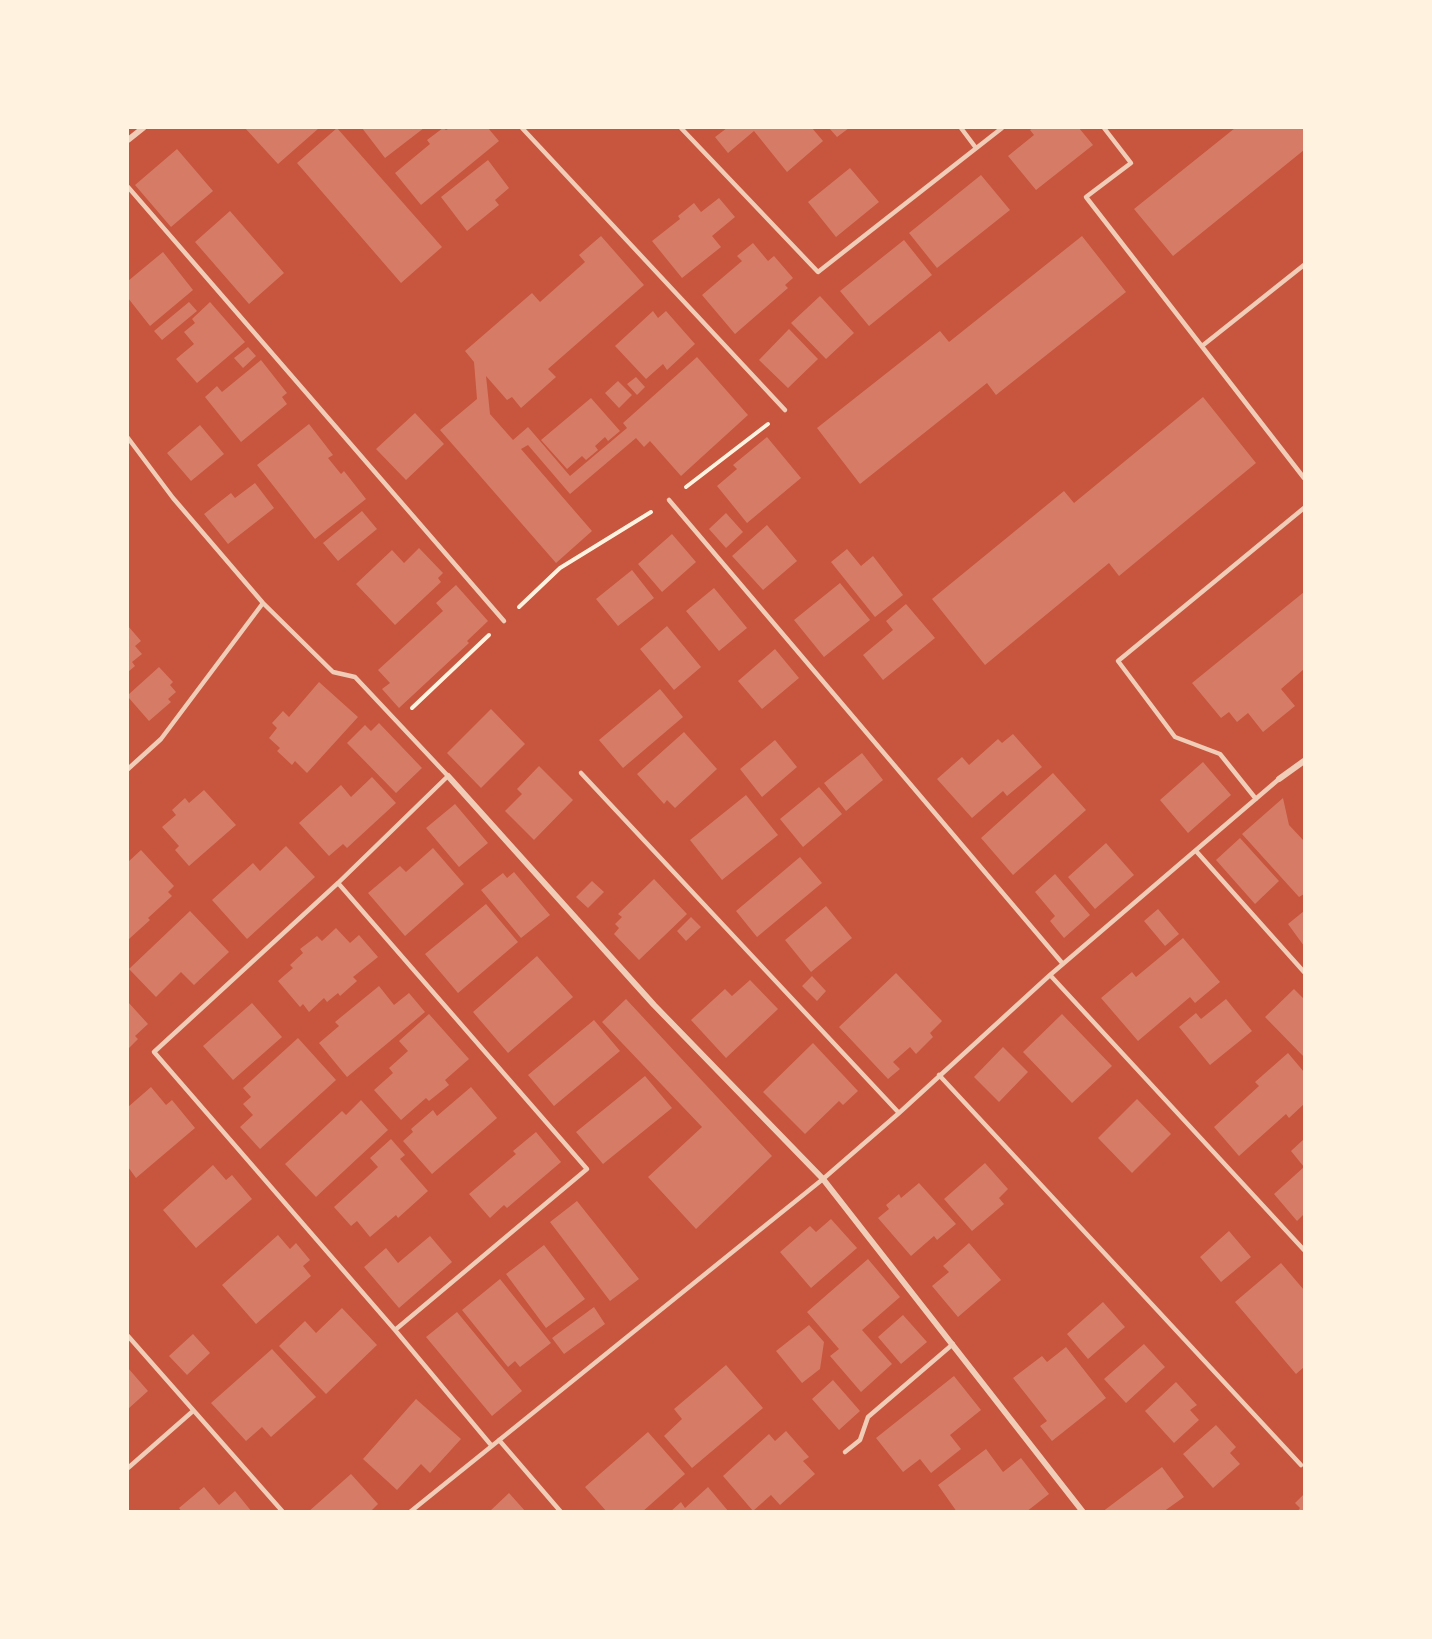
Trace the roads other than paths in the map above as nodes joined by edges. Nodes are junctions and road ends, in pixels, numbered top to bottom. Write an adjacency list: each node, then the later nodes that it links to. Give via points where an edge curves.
1 (143, 128): 7 (street)
2 (522, 128): 12 (lane)
3 (681, 128): 8 (lane, via 818,272)
4 (961, 128): 8 (lane)
5 (1002, 128): 8 (lane)
6 (1104, 128): 11 (lane, via 1131,163 1086,197)
7 (128, 140)
8 (976, 147)
9 (128, 187): 18 (lane)
10 (1305, 265): 11 (lane)
11 (1202, 346): 14 (lane)
12 (785, 410)
13 (128, 438): 17 (lane, via 173,498)
14 (1305, 478)
15 (669, 501): 27 (lane)
16 (1305, 508): 24 (lane, via 1118,662 1175,737 1220,754)
17 (264, 603): 20 (lane, via 161,739); 22 (lane, via 333,672 355,677)
18 (504, 621)
19 (1305, 761): 23 (street)
20 (128, 769)
21 (581, 774): 31 (lane)
22 (448, 776): 26 (lane); 32 (street, via 654,1005)
23 (1279, 779): 24 (lane)
24 (1257, 799): 25 (lane)
25 (1196, 851): 27 (lane); 28 (lane)
26 (338, 883): 34 (lane, via 154,1052); 34 (lane, via 587,1169)
27 (1063, 964): 29 (lane)
28 (1305, 972)
29 (1050, 975): 30 (lane); 33 (lane)
30 (939, 1075): 31 (lane); 41 (lane)
31 (899, 1113): 32 (lane)
32 (824, 1179): 36 (street); 38 (lane)
33 (1305, 1250)
34 (395, 1330): 39 (lane)
35 (128, 1336): 37 (lane)
36 (953, 1344): 40 (lane, via 868,1417 860,1440); 46 (street)
37 (193, 1411): 42 (lane); 43 (lane)
38 (499, 1440): 39 (lane); 45 (lane)
39 (491, 1445): 44 (lane)
40 (844, 1452)
41 (1301, 1465)
42 (128, 1468)
43 (283, 1512)
44 (410, 1512)
45 (561, 1512)
46 (1083, 1512)

